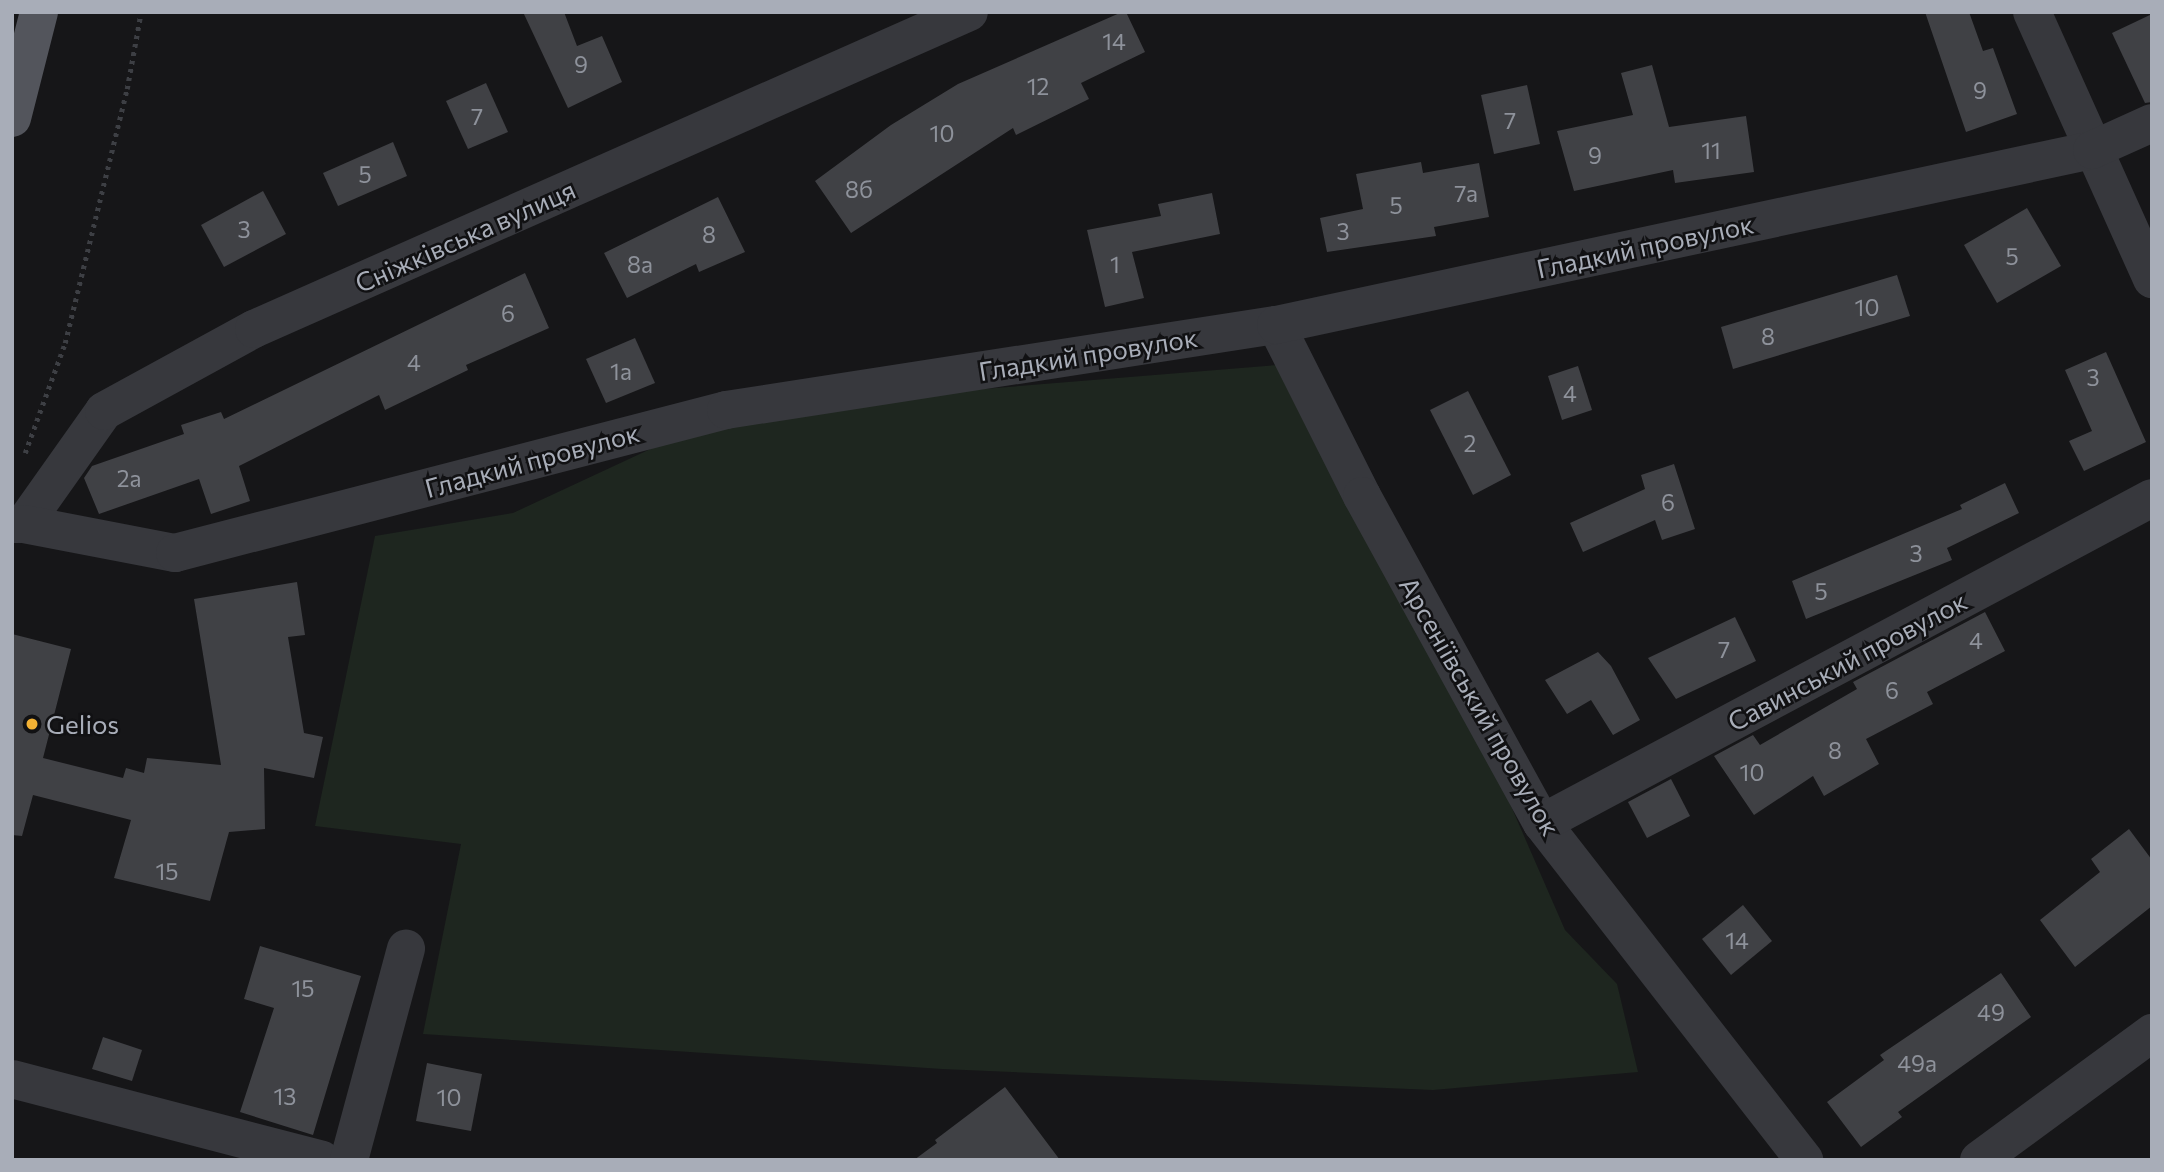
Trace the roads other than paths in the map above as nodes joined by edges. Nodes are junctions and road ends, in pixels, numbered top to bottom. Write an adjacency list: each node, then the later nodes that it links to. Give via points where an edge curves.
1 (39, 12): 4 (main road)
2 (969, 12): 10 (street, Сніжківська вулиця, via 242,335 104,411)
3 (2032, 12): 6 (street)
4 (12, 118)
5 (2152, 123): 6 (street, Гладкий провулок)
6 (2092, 150): 7 (street); 8 (street, Гладкий провулок)
7 (2152, 279)
8 (1276, 325): 10 (street, Гладкий провулок, via 726,410 174,552); 11 (street, Арсеніївський провулок, via 1362,496)
9 (2152, 498): 11 (street, Савинський провулок)
10 (18, 524)
11 (1542, 823): 17 (street, Арсеніївський провулок)
12 (406, 950): 16 (street)
13 (2152, 1033): 18 (street)
14 (12, 1079): 15 (street)
15 (323, 1160)
16 (349, 1160)
17 (1804, 1160)
18 (1979, 1160)

